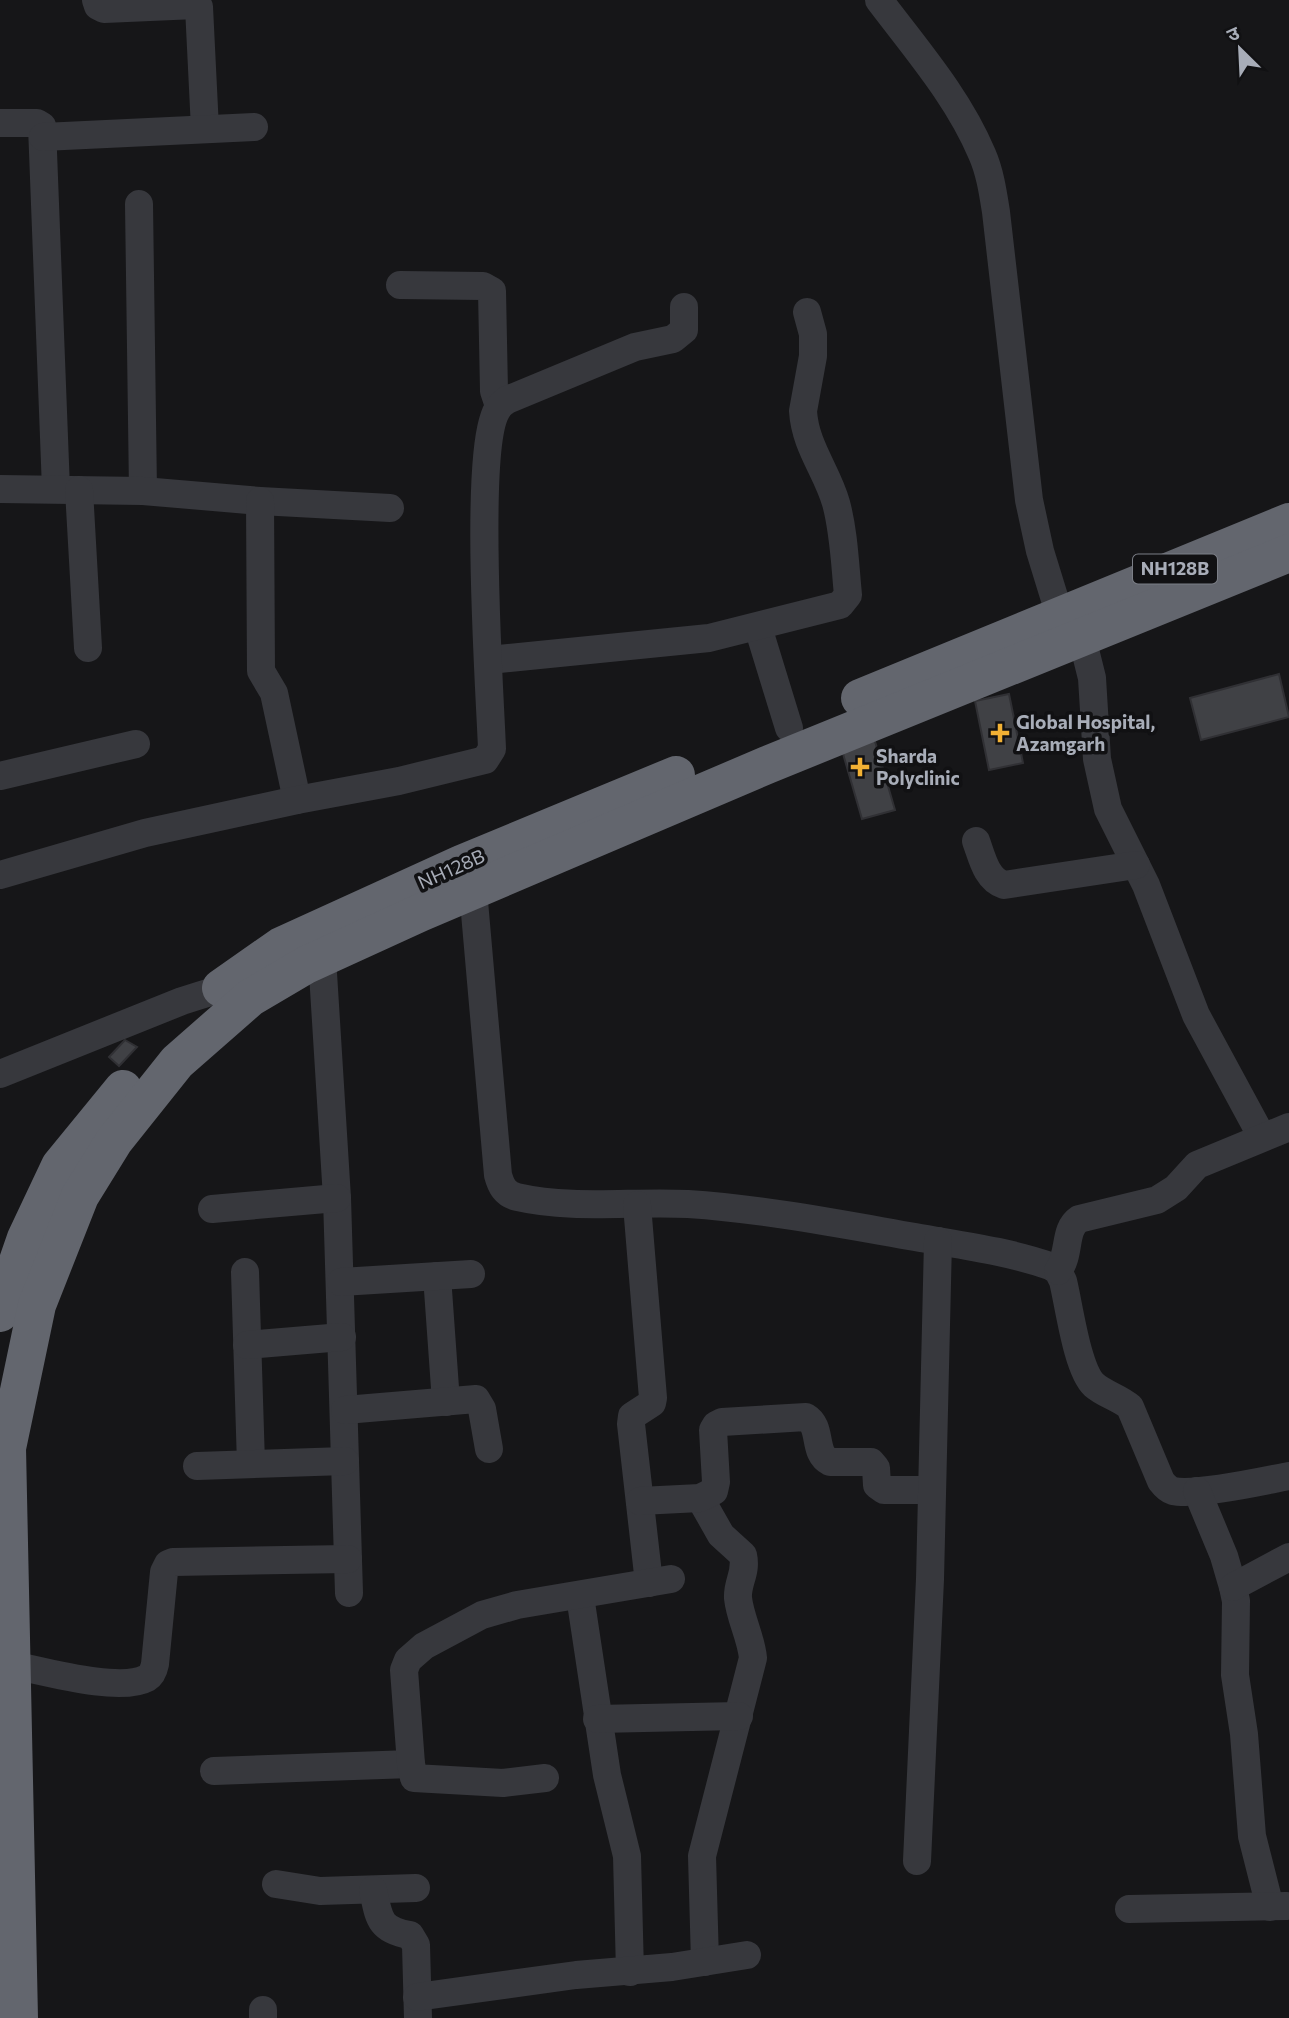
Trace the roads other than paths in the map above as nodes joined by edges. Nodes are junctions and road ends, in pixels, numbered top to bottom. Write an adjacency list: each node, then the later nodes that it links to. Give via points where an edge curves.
1 (96, 0): 5 (street, via 104,9 199,7)
2 (879, 0): 20 (street, via 957,106 983,156 996,212 1030,500 1040,551)
3 (0, 123): 6 (street, via 37,123)
4 (254, 127): 5 (street)
5 (205, 129): 6 (street)
6 (43, 137): 13 (street)
7 (139, 204): 14 (street)
8 (400, 285): 11 (street, via 483,286 492,291 494,391)
9 (684, 307): 11 (street, via 684,330 673,339 626,350)
10 (807, 312): 19 (street, via 814,345 803,421 836,504 848,595 840,605)
11 (499, 406): 22 (street, via 491,431 485,488)
12 (0, 489): 13 (street)
13 (67, 489): 14 (street); 21 (street)
14 (143, 491): 15 (street)
15 (260, 501): 16 (street); 26 (street, via 261,671 274,693)
16 (390, 508)
17 (1289, 522): 20 (highway, NH128B)
18 (1289, 552): 20 (highway)
19 (758, 627): 22 (street, via 709,638); 23 (street)
20 (1071, 627): 23 (highway, NH128B); 28 (street, via 1092,678 1104,796); 30 (highway, via 767,765)
21 (88, 648)
22 (489, 660): 26 (street, via 492,749 485,760)
23 (789, 728): 32 (highway, NH128B, via 461,864 281,946)
24 (136, 744): 25 (street)
25 (0, 776)
26 (296, 800): 29 (street, via 145,833)
27 (976, 841): 28 (street, via 990,876 1004,885)
28 (1136, 865): 35 (street, via 1196,1015)
29 (0, 875)
30 (473, 890): 31 (highway); 37 (street, via 501,1185 514,1197)
31 (322, 957): 32 (highway); 36 (street)
32 (235, 993): 33 (street, via 157,1010); 45 (highway, NH128B, via 151,1055 60,1167 26,1238); 64 (highway, via 114,1141 80,1196 37,1305 7,1448)
33 (0, 1074)
34 (1289, 1127): 35 (street)
35 (1262, 1137): 40 (street, via 1198,1165 1157,1200 1079,1219 1069,1231 1066,1257)
36 (337, 1198): 38 (street); 44 (street)
37 (637, 1205): 39 (street, via 706,1205); 58 (street, via 653,1398 632,1416)
38 (212, 1209)
39 (938, 1241): 40 (street, via 1039,1262); 55 (street)
40 (1058, 1271): 56 (street, via 1083,1369 1095,1386 1130,1408 1166,1488)
41 (245, 1272): 47 (street)
42 (471, 1274): 43 (street)
43 (437, 1276): 44 (street); 48 (street)
44 (341, 1282): 46 (street)
45 (0, 1313)
46 (342, 1337): 47 (street); 49 (street)
47 (247, 1345): 52 (street)
48 (446, 1402): 49 (street); 50 (street, via 476,1399 480,1403)
49 (345, 1410): 51 (street)
50 (489, 1449)
51 (345, 1461): 52 (street); 60 (street)
52 (251, 1464): 53 (street)
53 (197, 1466)
54 (1289, 1476): 56 (street)
55 (932, 1490): 57 (street, via 884,1490 877,1485 872,1462 824,1459 814,1423 806,1417 716,1425 716,1482 714,1491); 70 (street)
56 (1197, 1491): 61 (street)
57 (700, 1498): 58 (street); 65 (street, via 745,1564 738,1600 753,1658)
58 (640, 1501): 63 (street, via 660,1581)
59 (1289, 1557): 61 (street)
60 (348, 1559): 62 (street); 64 (street, via 168,1564 155,1664 148,1678 100,1682)
61 (1233, 1587): 74 (street, via 1235,1675 1252,1836)
62 (349, 1593)
63 (580, 1596): 66 (street); 67 (street, via 482,1615 414,1653 404,1670)
64 (12, 1665): 80 (highway)
65 (739, 1716): 66 (street); 77 (street, via 702,1856)
66 (597, 1720): 78 (street, via 627,1856)
67 (411, 1764): 68 (street); 69 (street, via 412,1775 418,1779 503,1783)
68 (214, 1771)
69 (545, 1778)
70 (917, 1861)
71 (276, 1884): 73 (street, via 320,1891)
72 (416, 1888): 73 (street)
73 (373, 1890): 79 (street, via 384,1926 410,1935 416,1945)
74 (1279, 1906): 75 (street)
75 (1129, 1909)
76 (747, 1955): 77 (street)
77 (705, 1962): 78 (street)
78 (630, 1972): 79 (street, via 576,1975)
79 (418, 2008)
80 (19, 2018)

